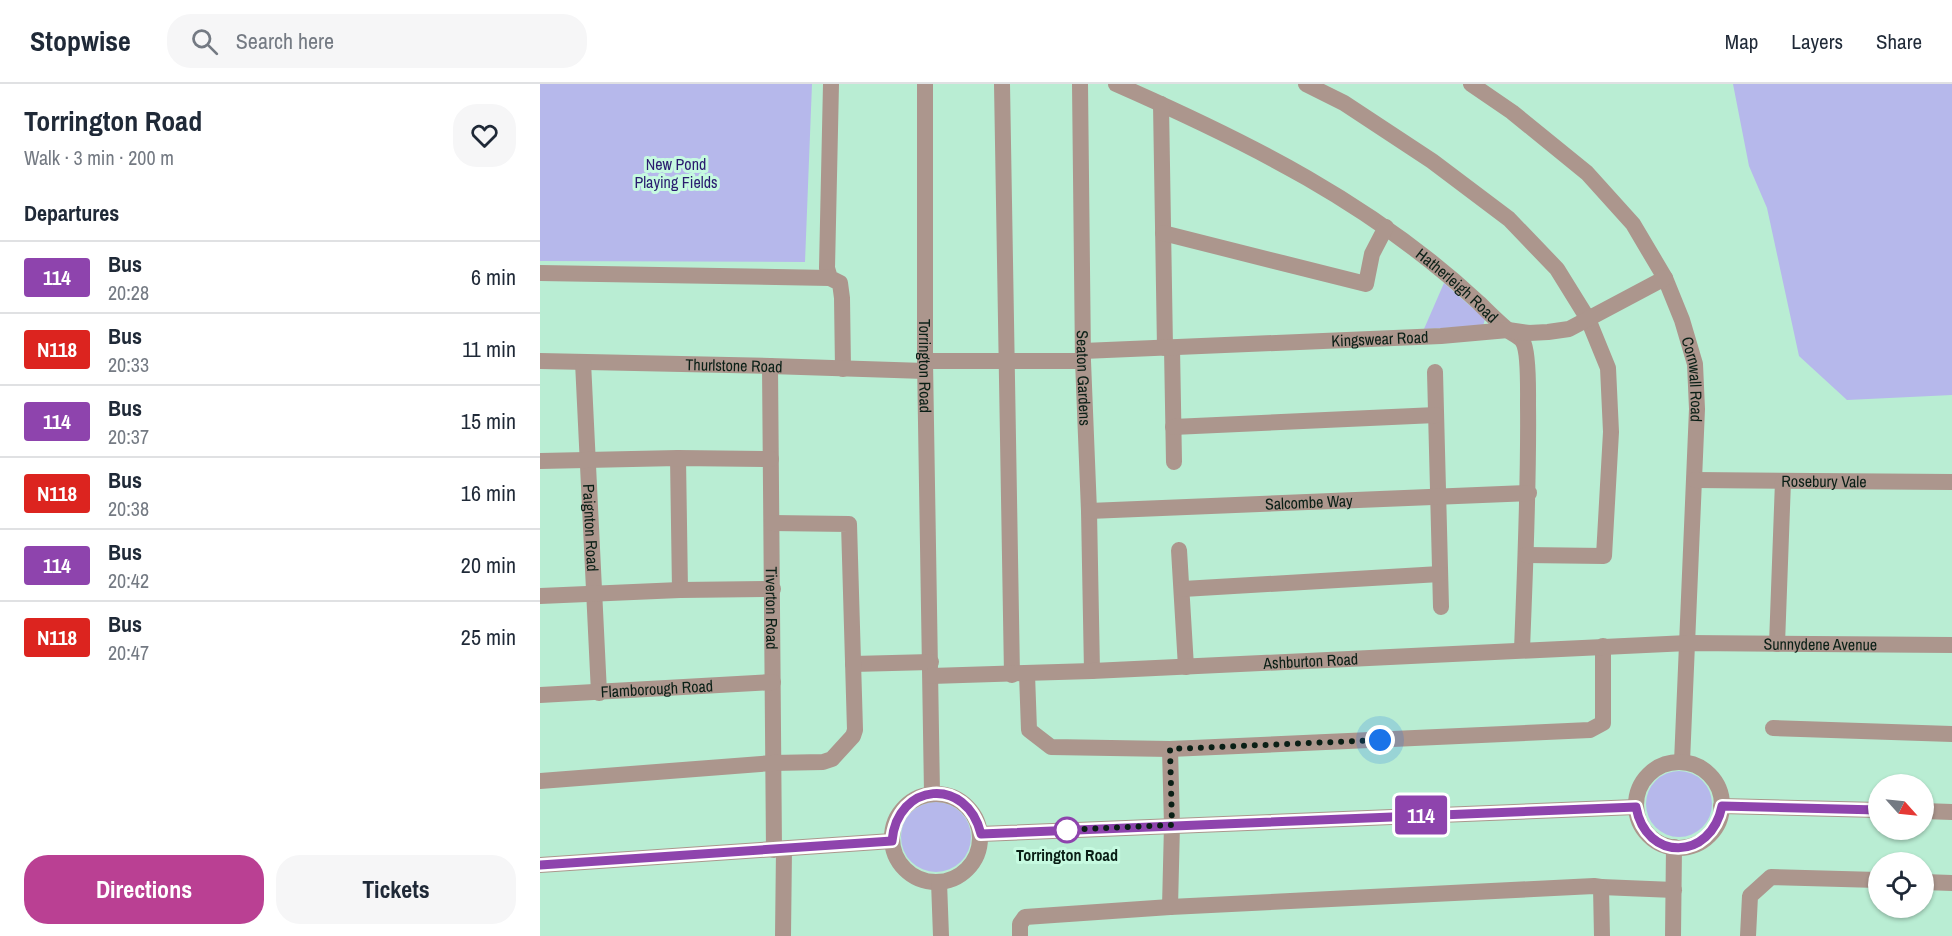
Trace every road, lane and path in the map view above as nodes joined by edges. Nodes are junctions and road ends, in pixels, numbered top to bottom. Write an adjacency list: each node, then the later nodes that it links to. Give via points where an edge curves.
1 (831, 84): 12 (street)
2 (925, 84): 22 (street, Torrington Road)
3 (1002, 84): 18 (street)
4 (1080, 84): 17 (street, Seaton Gardens)
5 (1116, 84): 8 (street, Hatherleigh Road)
6 (1306, 84): 14 (street, via 1354,109 1509,219 1557,269)
7 (1470, 84): 13 (street, Cornwall Road, via 1512,112 1587,173 1633,224)
8 (1161, 104): 9 (street, Hatherleigh Road, via 1275,159); 10 (street)
9 (1386, 226): 10 (street, via 1372,254 1366,284); 15 (street, Hatherleigh Road, via 1431,260)
10 (1163, 232): 16 (street)
11 (540, 273): 12 (street)
12 (830, 278): 23 (street, via 840,283)
13 (1665, 278): 14 (street, Kingswear Road); 32 (street, Cornwall Road, via 1695,364)
14 (1588, 319): 15 (street, Kingswear Road, via 1569,329 1548,332); 40 (street, via 1608,368 1611,432 1604,556)
15 (1508, 330): 16 (street, Kingswear Road); 35 (street, Hatherleigh Road, via 1523,342 1526,353)
16 (1168, 348): 17 (street, Kingswear Road); 26 (street)
17 (1083, 356): 18 (street, Kingswear Road); 37 (street, Seaton Gardens)
18 (1006, 361): 22 (street, Thurlstone Road); 57 (street)
19 (540, 362): 20 (street, Thurlstone Road)
20 (583, 362): 21 (street, Thurlstone Road); 29 (street, Paignton Road)
21 (770, 366): 23 (street, Thurlstone Road); 28 (street, Tiverton Road)
22 (925, 366): 23 (street, Thurlstone Road); 55 (street, Torrington Road)
23 (843, 369)
24 (1436, 372): 25 (street)
25 (1436, 415): 26 (street); 36 (street)
26 (1173, 427): 31 (street)
27 (678, 458): 28 (street); 29 (street); 44 (street)
28 (771, 459): 38 (street, Tiverton Road)
29 (588, 460): 30 (street); 45 (street, Paignton Road)
30 (540, 461)
31 (1174, 462)
32 (1695, 480): 33 (street, Rosebury Vale); 48 (street, Cornwall Road)
33 (1783, 481): 34 (street, Rosebury Vale); 49 (street)
34 (1952, 482)
35 (1529, 493): 36 (street, Salcombe Way); 40 (street, Hatherleigh Road)
36 (1439, 495): 37 (street, Salcombe Way); 41 (street)
37 (1089, 511): 56 (street, Seaton Gardens)
38 (772, 523): 42 (street, Tiverton Road); 53 (street, via 849,524)
39 (1179, 550): 43 (street)
40 (1526, 555): 52 (street, Hatherleigh Road)
41 (1440, 574): 43 (street); 47 (street)
42 (772, 589): 44 (street); 58 (street, Tiverton Road)
43 (1183, 589): 54 (street)
44 (680, 590): 45 (street)
45 (594, 594): 46 (street); 59 (street, Paignton Road)
46 (540, 596)
47 (1441, 607)
48 (1688, 643): 49 (street, Sunnydene Avenue); 51 (street, Ashburton Road); 64 (street, Cornwall Road)
49 (1777, 644): 50 (street, Sunnydene Avenue)
50 (1952, 645)
51 (1603, 646): 52 (street, Ashburton Road); 63 (street, via 1603,723 1590,730)
52 (1522, 650): 54 (street, Ashburton Road)
53 (853, 664): 55 (street, Ashburton Road); 65 (street, via 853,736 832,759)
54 (1186, 667): 56 (street, Ashburton Road)
55 (931, 669): 57 (street, Ashburton Road); 67 (street, Torrington Road)
56 (1092, 671): 57 (street, Ashburton Road)
57 (1019, 674): 63 (street, via 1029,730 1052,747)
58 (773, 682): 59 (street, Flamborough Road); 65 (street, Tiverton Road)
59 (599, 693): 60 (street, Flamborough Road)
60 (540, 695)
61 (1773, 728): 62 (street)
62 (1952, 734)
63 (1170, 749): 73 (street)
64 (1682, 762): 68 (street, via 1706,772 1717,787); 69 (street, via 1668,763 1649,774 1638,792)
65 (773, 763): 66 (street); 77 (street, Tiverton Road)
66 (540, 781)
67 (932, 793): 74 (street, via 957,798 969,807); 75 (street, via 905,806 897,816)
68 (1722, 806): 70 (street); 76 (street, via 1712,832 1688,847)
69 (1636, 807): 73 (street); 76 (street, via 1641,824 1652,838)
70 (1868, 810)
71 (1934, 812): 72 (street)
72 (1952, 812)
73 (1172, 825): 74 (street); 85 (street)
74 (981, 834): 80 (street, via 980,848 965,872)
75 (892, 841): 77 (street); 80 (street, via 895,854 907,871 925,881)
76 (1674, 848): 84 (street)
77 (779, 850): 78 (street); 86 (street, Tiverton Road)
78 (540, 865)
79 (1868, 880): 91 (street, via 1771,876 1750,896)
80 (939, 882): 87 (street)
81 (1934, 882): 82 (street)
82 (1952, 883)
83 (1601, 887): 84 (street); 85 (street); 89 (street)
84 (1674, 890): 90 (street)
85 (1170, 907): 88 (street, via 1025,917 1020,924)
86 (783, 936)
87 (941, 936)
88 (1020, 936)
89 (1602, 936)
90 (1673, 936)
91 (1748, 936)

